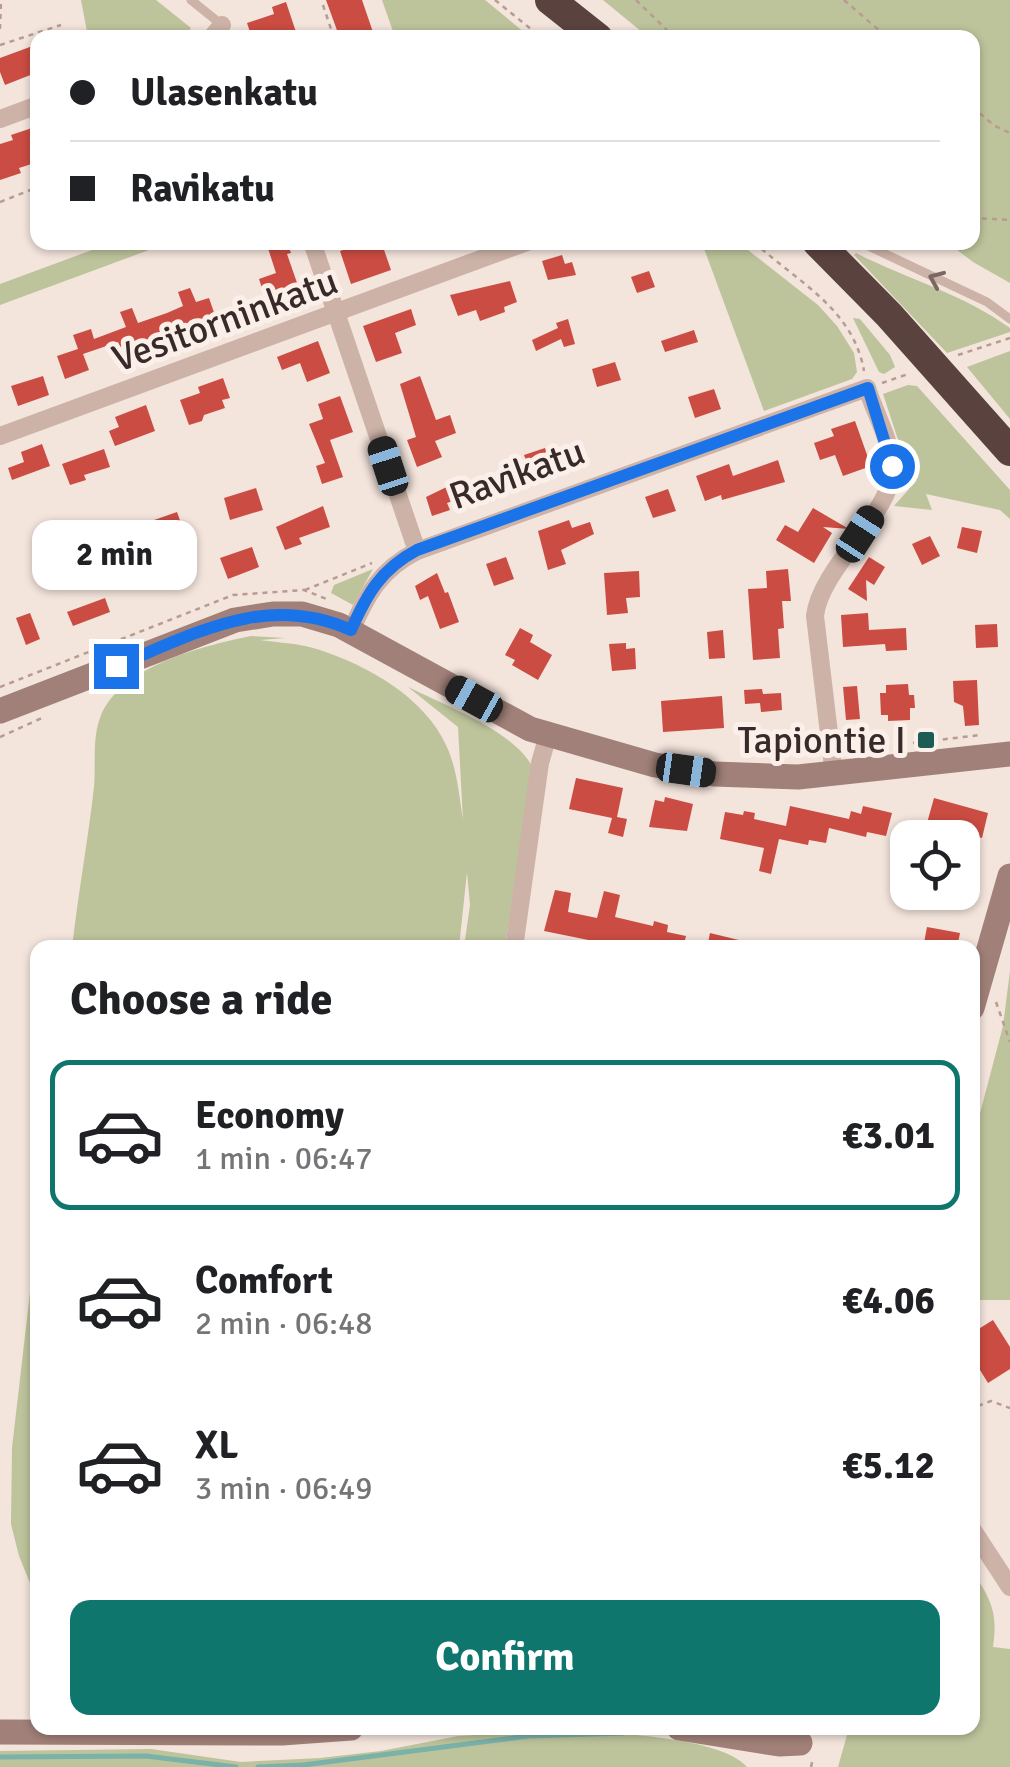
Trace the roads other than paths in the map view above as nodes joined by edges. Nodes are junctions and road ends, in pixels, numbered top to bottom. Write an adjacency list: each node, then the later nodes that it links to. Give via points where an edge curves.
1 (191, 0): 3 (lane)
2 (550, 0): 4 (highway)
3 (214, 30)
4 (588, 30)
5 (30, 108): 6 (street)
6 (0, 118)
7 (315, 250): 11 (street)
8 (507, 250): 11 (street, Vesitorninkatu)
9 (825, 250): 14 (highway)
10 (877, 250): 12 (lane, one-way to 10)
11 (338, 314): 13 (street, Vesitorninkatu); 15 (street)
12 (1010, 319)
13 (0, 436)
14 (1010, 451)
15 (417, 550): 16 (street, Ravikatu, via 376,580); 22 (street, Ravikatu, via 868,388 892,477 821,593 815,616)
16 (351, 630): 17 (street, via 302,614 253,616); 18 (street)
17 (0, 711)
18 (548, 735): 22 (street, via 714,774); 25 (street)
19 (1010, 754): 20 (street)
20 (968, 756): 21 (street); 22 (street)
21 (1010, 764)
22 (834, 774)
23 (1010, 876): 26 (street)
24 (1010, 902): 26 (street)
25 (517, 940)
26 (989, 948): 27 (street)
27 (981, 1000)
28 (980, 1541): 29 (street)
29 (1010, 1587)
30 (0, 1732): 31 (street)
31 (30, 1732)
32 (737, 1735): 33 (street)
33 (787, 1741)

